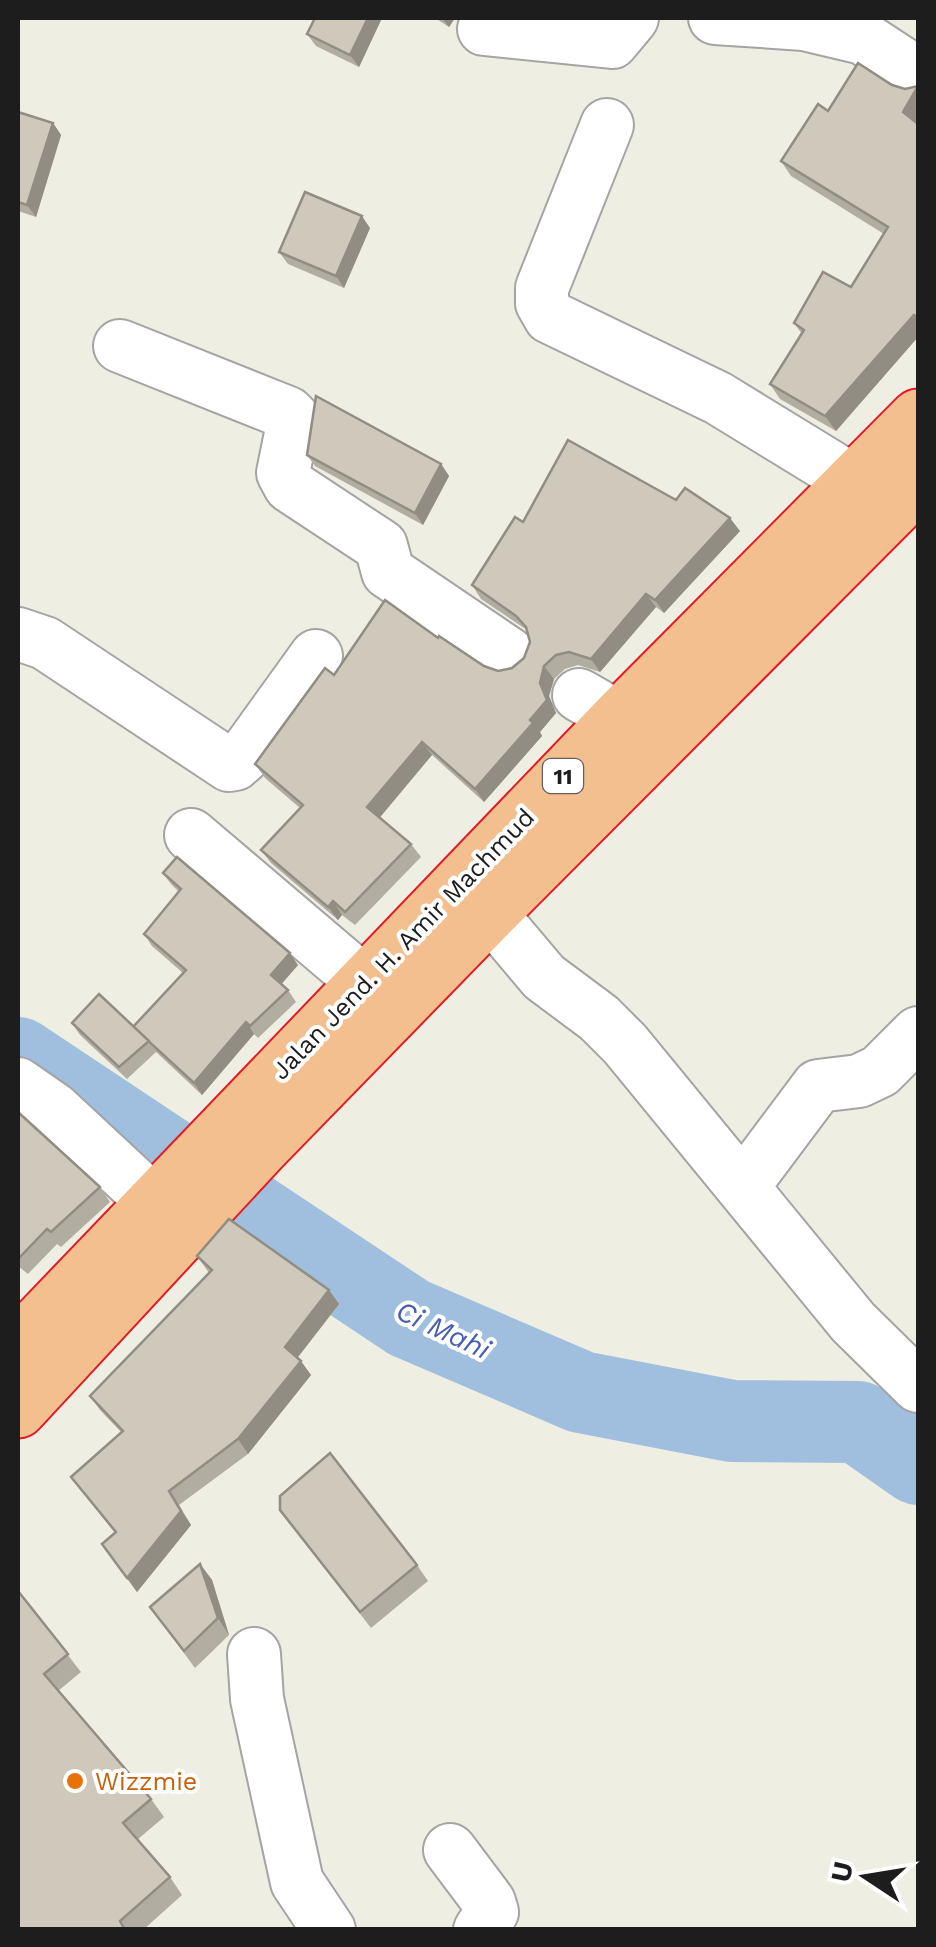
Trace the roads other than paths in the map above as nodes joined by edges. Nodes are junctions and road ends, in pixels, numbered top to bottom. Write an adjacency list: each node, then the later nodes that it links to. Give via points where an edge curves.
1 (632, 18): 3 (street, via 612,42)
2 (715, 18): 4 (street, via 804,24 863,38)
3 (484, 29)
4 (918, 74)
5 (607, 125): 8 (street, via 542,288 550,317 718,398)
6 (120, 346): 11 (street, via 288,413 294,428 282,472 290,486 381,546 388,572)
7 (918, 417): 8 (highway, Jalan Jend. H. Amir Machmud / 11)
8 (855, 482): 15 (highway, Jalan Jend. H. Amir Machmud / 11, via 599,706)
9 (918, 484): 14 (highway, Jalan Jend. H. Amir Machmud / 11)
10 (18, 634): 12 (street, via 45,643 229,764 244,756)
11 (509, 654)
12 (316, 656)
13 (191, 835): 15 (street)
14 (490, 913): 18 (highway, Jalan Jend. H. Amir Machmud / 11); 19 (street, via 544,977 625,1044)
15 (366, 983): 18 (highway, Jalan Jend. H. Amir Machmud / 11)
16 (918, 1033): 19 (street, via 880,1071 818,1086)
17 (18, 1084): 20 (street)
18 (239, 1144): 20 (highway, Jalan Jend. H. Amir Machmud / 11)
19 (744, 1185): 22 (street, via 853,1322)
20 (172, 1205): 21 (highway, Jalan Jend. H. Amir Machmud / 11); 23 (highway, Jalan Jend. H. Amir Machmud / 11)
21 (23, 1330)
22 (918, 1386)
23 (18, 1410)
24 (254, 1654): 26 (street, via 257,1699 297,1882)
25 (450, 1850): 27 (street, via 489,1902 492,1912)
26 (328, 1930)
27 (480, 1930)

